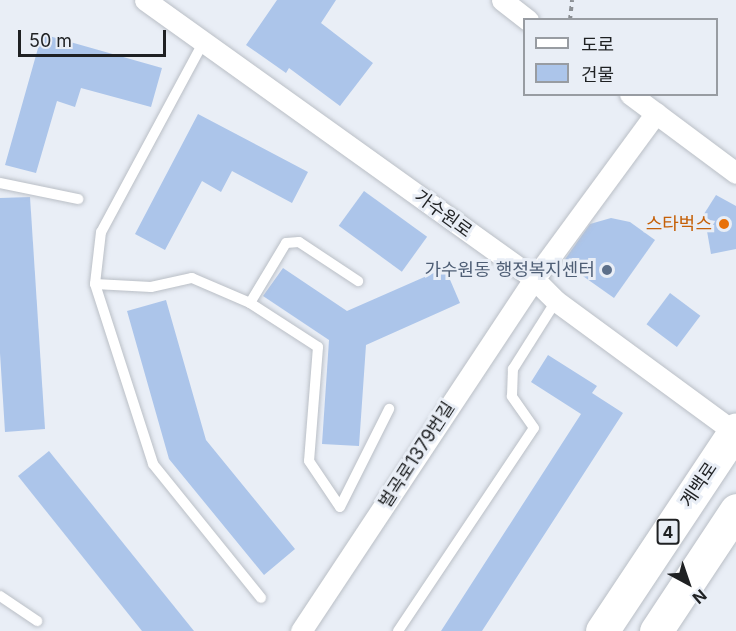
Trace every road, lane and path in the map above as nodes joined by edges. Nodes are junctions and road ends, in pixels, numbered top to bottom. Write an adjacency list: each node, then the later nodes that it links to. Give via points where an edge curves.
1 (146, 0): 6 (street, 가수원로)
2 (502, 0): 4 (street)
3 (572, 0): 5 (path)
4 (525, 18)
5 (570, 18)
6 (204, 41): 12 (street, 가수원로); 14 (lane, via 101,232)
7 (633, 96): 8 (street)
8 (656, 113): 9 (street); 12 (street, 벌곡로1379번길)
9 (736, 173)
10 (0, 183): 11 (lane)
11 (78, 199)
12 (534, 279): 15 (street, 가수원로); 23 (street, 벌곡로1379번길)
13 (358, 281): 16 (lane, via 299,242 286,243)
14 (95, 284): 16 (lane, via 151,287 192,278); 21 (lane, via 153,464)
15 (556, 301): 18 (street, 가수원로); 24 (lane, via 513,369 512,396 534,428)
16 (250, 303): 17 (lane, via 318,347 309,461 340,507)
17 (389, 409)
18 (735, 431): 25 (main road, 계백로 / 4)
19 (736, 510): 26 (main road)
20 (0, 596): 22 (lane)
21 (261, 598)
22 (37, 621)
23 (301, 631)
24 (398, 631)
25 (602, 631)
26 (656, 631)

